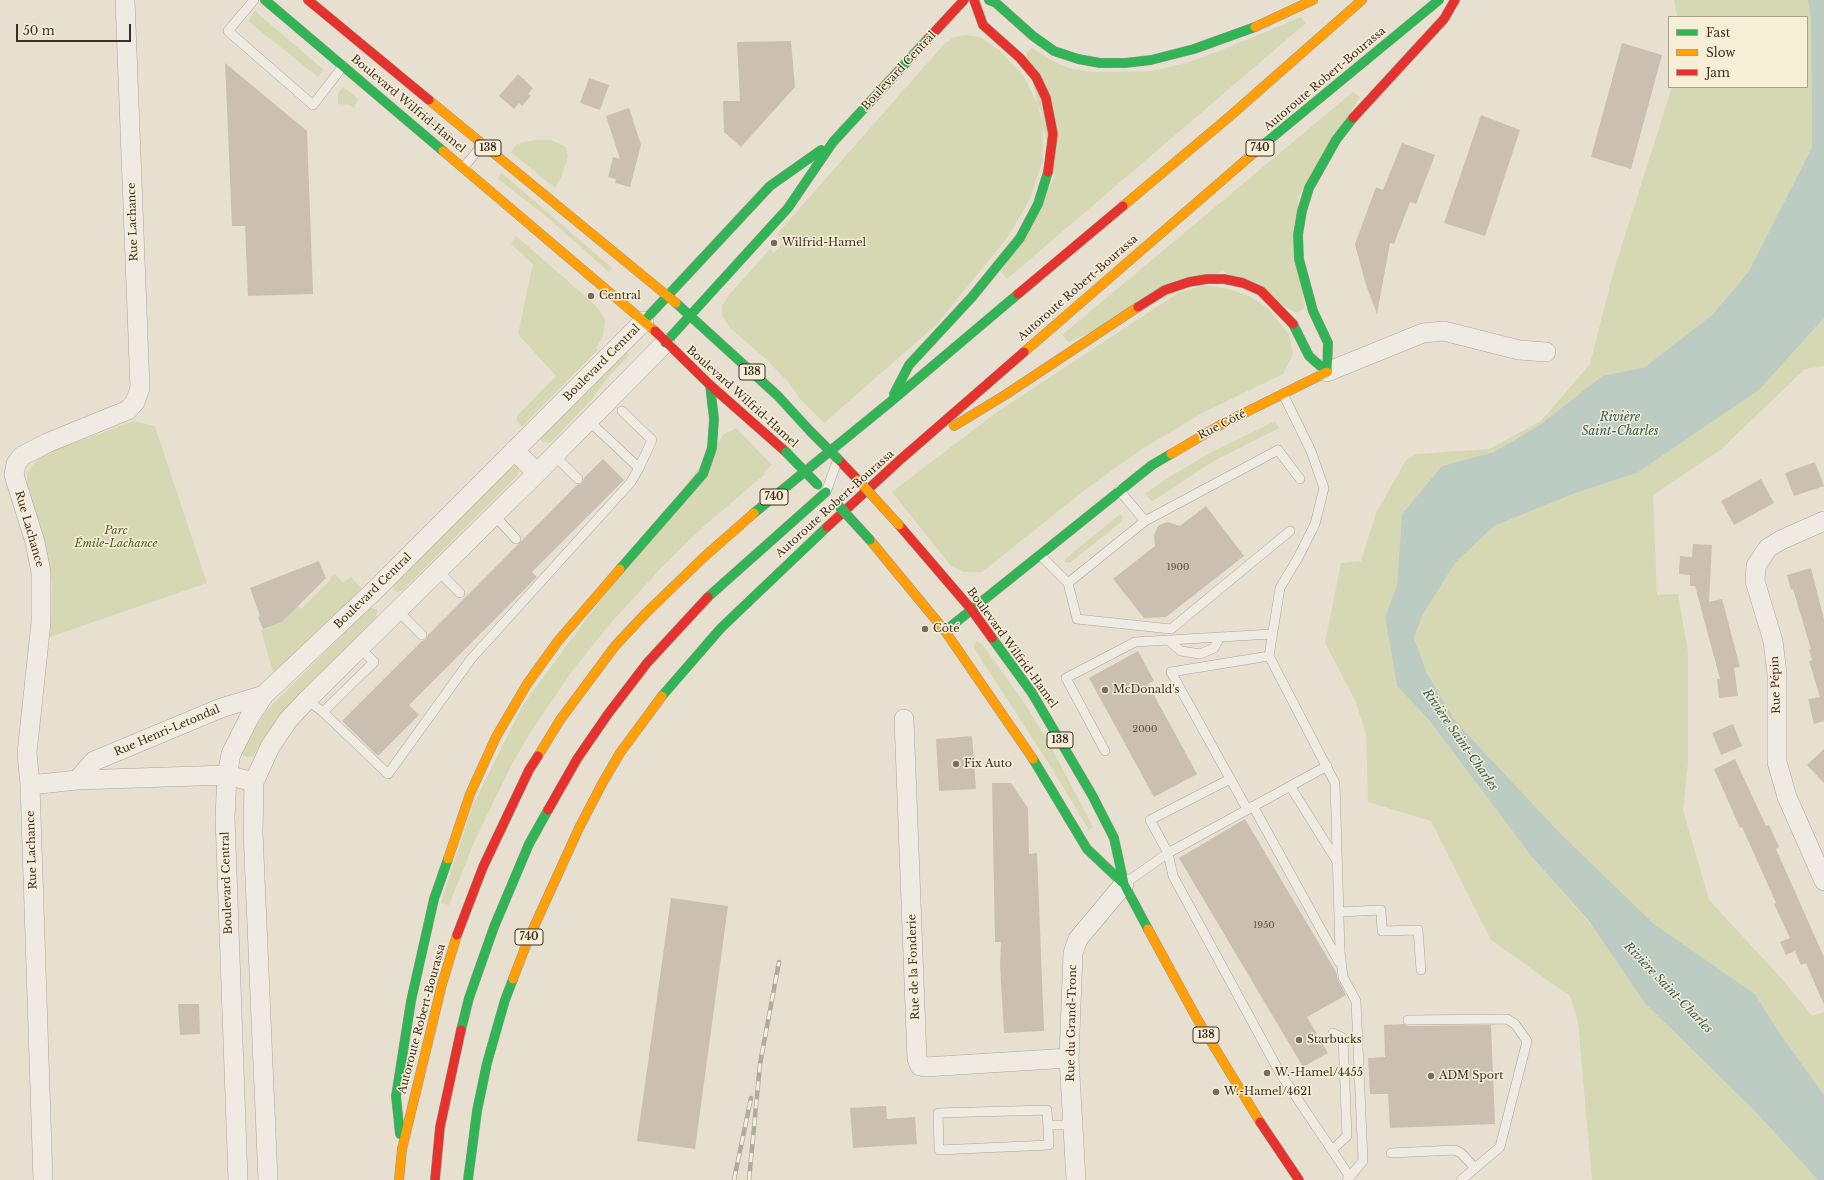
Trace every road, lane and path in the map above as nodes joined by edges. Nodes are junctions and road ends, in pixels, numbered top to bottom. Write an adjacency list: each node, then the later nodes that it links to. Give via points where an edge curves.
1 (125, 0): 66 (street, Rue Lachance, via 140,388 135,402 128,410 47,443 22,456 16,464 14,475 35,542 41,572 41,622 26,753)
2 (254, 0): 12 (lane, via 228,31 313,105)
3 (266, 0): 12 (main road, Boulevard Wilfrid-Hamel / 138)
4 (308, 0): 14 (main road, Boulevard Wilfrid-Hamel / 138)
5 (964, 0): 13 (main road, Boulevard Central)
6 (974, 0): 24 (main road, via 982,24 1020,58 1036,77 1046,98 1053,134 1048,174 1038,204 1020,238 977,291 909,365)
7 (988, 0): 8 (main road, via 996,3 1054,51 1100,63 1125,63 1151,60 1194,49 1254,27)
8 (1314, 0)
9 (1362, 0): 24 (main road, Autoroute Robert-Bourassa / 740)
10 (1439, 0): 30 (main road, Autoroute Robert-Bourassa / 740, via 1270,139)
11 (1455, 0): 21 (main road, via 1444,19 1361,108 1336,140 1309,188 1298,235 1299,258 1313,311 1328,343)
12 (343, 66): 15 (main road, Boulevard Wilfrid-Hamel / 138)
13 (833, 142): 16 (main road, Boulevard Central, via 770,186); 17 (main road, Boulevard Central, via 788,208)
14 (483, 144): 15 (lane); 16 (main road, Boulevard Wilfrid-Hamel / 138)
15 (464, 167): 18 (main road, Boulevard Wilfrid-Hamel / 138)
16 (667, 296): 17 (main road, Boulevard Wilfrid-Hamel / 138); 18 (main road, Boulevard Central)
17 (691, 316): 19 (main road, Boulevard Central); 29 (main road, Boulevard Wilfrid-Hamel / 138, bridge, via 778,396)
18 (644, 321): 19 (main road, Boulevard Wilfrid-Hamel / 138); 27 (street, Boulevard Central)
19 (665, 343): 22 (main road, Boulevard Wilfrid-Hamel / 138); 26 (street, Boulevard Central)
20 (1546, 352): 21 (street, Rue Côté, via 1519,350 1444,331 1423,332)
21 (1328, 372): 23 (main road, Rue Côté); 30 (main road, via 1309,356 1292,322 1261,292 1243,283 1224,279 1189,282 1165,290 1005,395)
22 (710, 386): 36 (main road, Boulevard Wilfrid-Hamel / 138, bridge, via 786,452); 81 (main road, via 714,419 712,448 702,474 558,641 527,684 496,737 470,794 434,900 411,1001 396,1096)
23 (1283, 394): 35 (main road, Rue Côté, via 1190,442 1152,465); 50 (lane, via 1311,451 1324,488 1315,524 1280,588)
24 (889, 404): 81 (main road, Autoroute Robert-Bourassa / 740, via 765,503 704,557 615,646 560,720 529,770 463,916 427,1040)
25 (622, 411): 31 (lane, via 652,440)
26 (588, 420): 28 (street, Boulevard Central); 31 (lane)
27 (514, 450): 32 (street); 45 (street, Boulevard Central)
28 (554, 455): 32 (street, Boulevard Central); 33 (lane)
29 (838, 459): 36 (lane); 47 (main road, Boulevard Wilfrid-Hamel / 138, bridge)
30 (901, 459): 91 (main road, Autoroute Robert-Bourassa / 740, via 721,628 651,710 620,753 550,888 505,1000 487,1063 477,1111)
31 (639, 468): 58 (lane, via 626,488 471,659 388,774)
32 (537, 473): 37 (street, Boulevard Central)
33 (578, 479)
34 (1300, 479): 39 (lane, via 1278,450)
35 (1119, 490): 39 (lane); 42 (main road, Rue Côté)
36 (826, 492): 49 (main road, Boulevard Wilfrid-Hamel / 138, bridge, via 870,540); 90 (main road, via 728,578 689,616 608,714 577,759 516,873 469,998 440,1127)
37 (494, 515): 41 (lane); 43 (street, Boulevard Central)
38 (1824, 520): 71 (street, Rue Pépin, via 1768,548 1756,566 1755,581 1773,641 1777,674 1777,762 1787,797)
39 (1145, 521): 44 (lane)
40 (1290, 531): 44 (lane, via 1171,629 1077,619)
41 (516, 539)
42 (1039, 554): 44 (lane); 47 (main road, Rue Côté)
43 (437, 570): 46 (lane); 48 (street, Boulevard Central)
44 (1068, 583)
45 (375, 590): 48 (street); 56 (street, Boulevard Central)
46 (460, 593)
47 (971, 609): 49 (main road, Rue Côté); 72 (main road, Boulevard Wilfrid-Hamel / 138, via 1032,693 1092,795 1114,838)
48 (396, 610): 51 (lane); 54 (street, Boulevard Central)
49 (945, 631): 72 (main road, Boulevard Wilfrid-Hamel / 138, via 1036,762 1087,849)
50 (1272, 634): 52 (lane); 55 (lane)
51 (422, 635)
52 (1220, 637): 53 (lane); 53 (lane, via 1214,648 1200,654 1181,651)
53 (1168, 640): 60 (lane, via 1135,642 1066,678)
54 (360, 648): 57 (street, Boulevard Central); 58 (lane, via 374,662)
55 (1269, 656): 61 (lane); 63 (lane, via 1171,672)
56 (264, 695): 62 (street, Boulevard Central, via 231,754); 64 (street, Rue Henri-Letondal, via 221,708 94,761)
57 (307, 700): 58 (lane); 65 (street, Boulevard Central, via 278,734)
58 (323, 712)
59 (904, 719): 78 (street, Rue de la Fonderie, via 917,1059 920,1066)
60 (1105, 752)
61 (1326, 766): 67 (lane); 70 (lane, via 1335,784)
62 (227, 776): 64 (street); 65 (street); 87 (street, Boulevard Central, via 225,825)
63 (1230, 779): 68 (lane); 69 (lane, via 1150,820)
64 (77, 780): 66 (street)
65 (254, 782): 88 (street, Boulevard Central, via 252,832)
66 (30, 785): 86 (street, Rue Lachance)
67 (1290, 786): 68 (lane); 70 (lane)
68 (1250, 808): 69 (lane); 74 (lane)
69 (1168, 853): 72 (lane); 82 (lane, via 1172,876 1277,1066)
70 (1338, 863): 73 (lane)
71 (1824, 881)
72 (1124, 884): 78 (street, Rue du Grand-Tronc, via 1078,939 1073,953); 93 (main road, Boulevard Wilfrid-Hamel / 138, via 1225,1068)
73 (1339, 912): 74 (lane); 75 (lane, via 1381,910 1382,931 1418,930)
74 (1342, 967): 85 (lane, via 1343,977 1356,1001 1363,1161)
75 (1421, 970)
76 (1408, 1020): 84 (lane, via 1507,1019 1515,1024 1526,1041 1500,1147)
77 (1333, 1033): 82 (lane, via 1344,1038 1347,1136)
78 (1069, 1058): 80 (street, Rue du Grand-Tronc)
79 (1048, 1125): 79 (lane, via 1049,1145 939,1150 938,1113 1047,1110); 80 (lane)
80 (1073, 1125): 92 (street, Rue du Grand-Tronc)
81 (402, 1149): 89 (main road, Autoroute Robert-Bourassa / 740)
82 (1332, 1150): 85 (lane)
83 (1391, 1153): 84 (lane, via 1455,1150)
84 (1475, 1168): 94 (lane)
85 (1348, 1178)
86 (43, 1180)
87 (238, 1180)
88 (268, 1180)
89 (399, 1180)
90 (435, 1180)
91 (468, 1180)
92 (1076, 1180)
93 (1299, 1180)
94 (1461, 1180)

